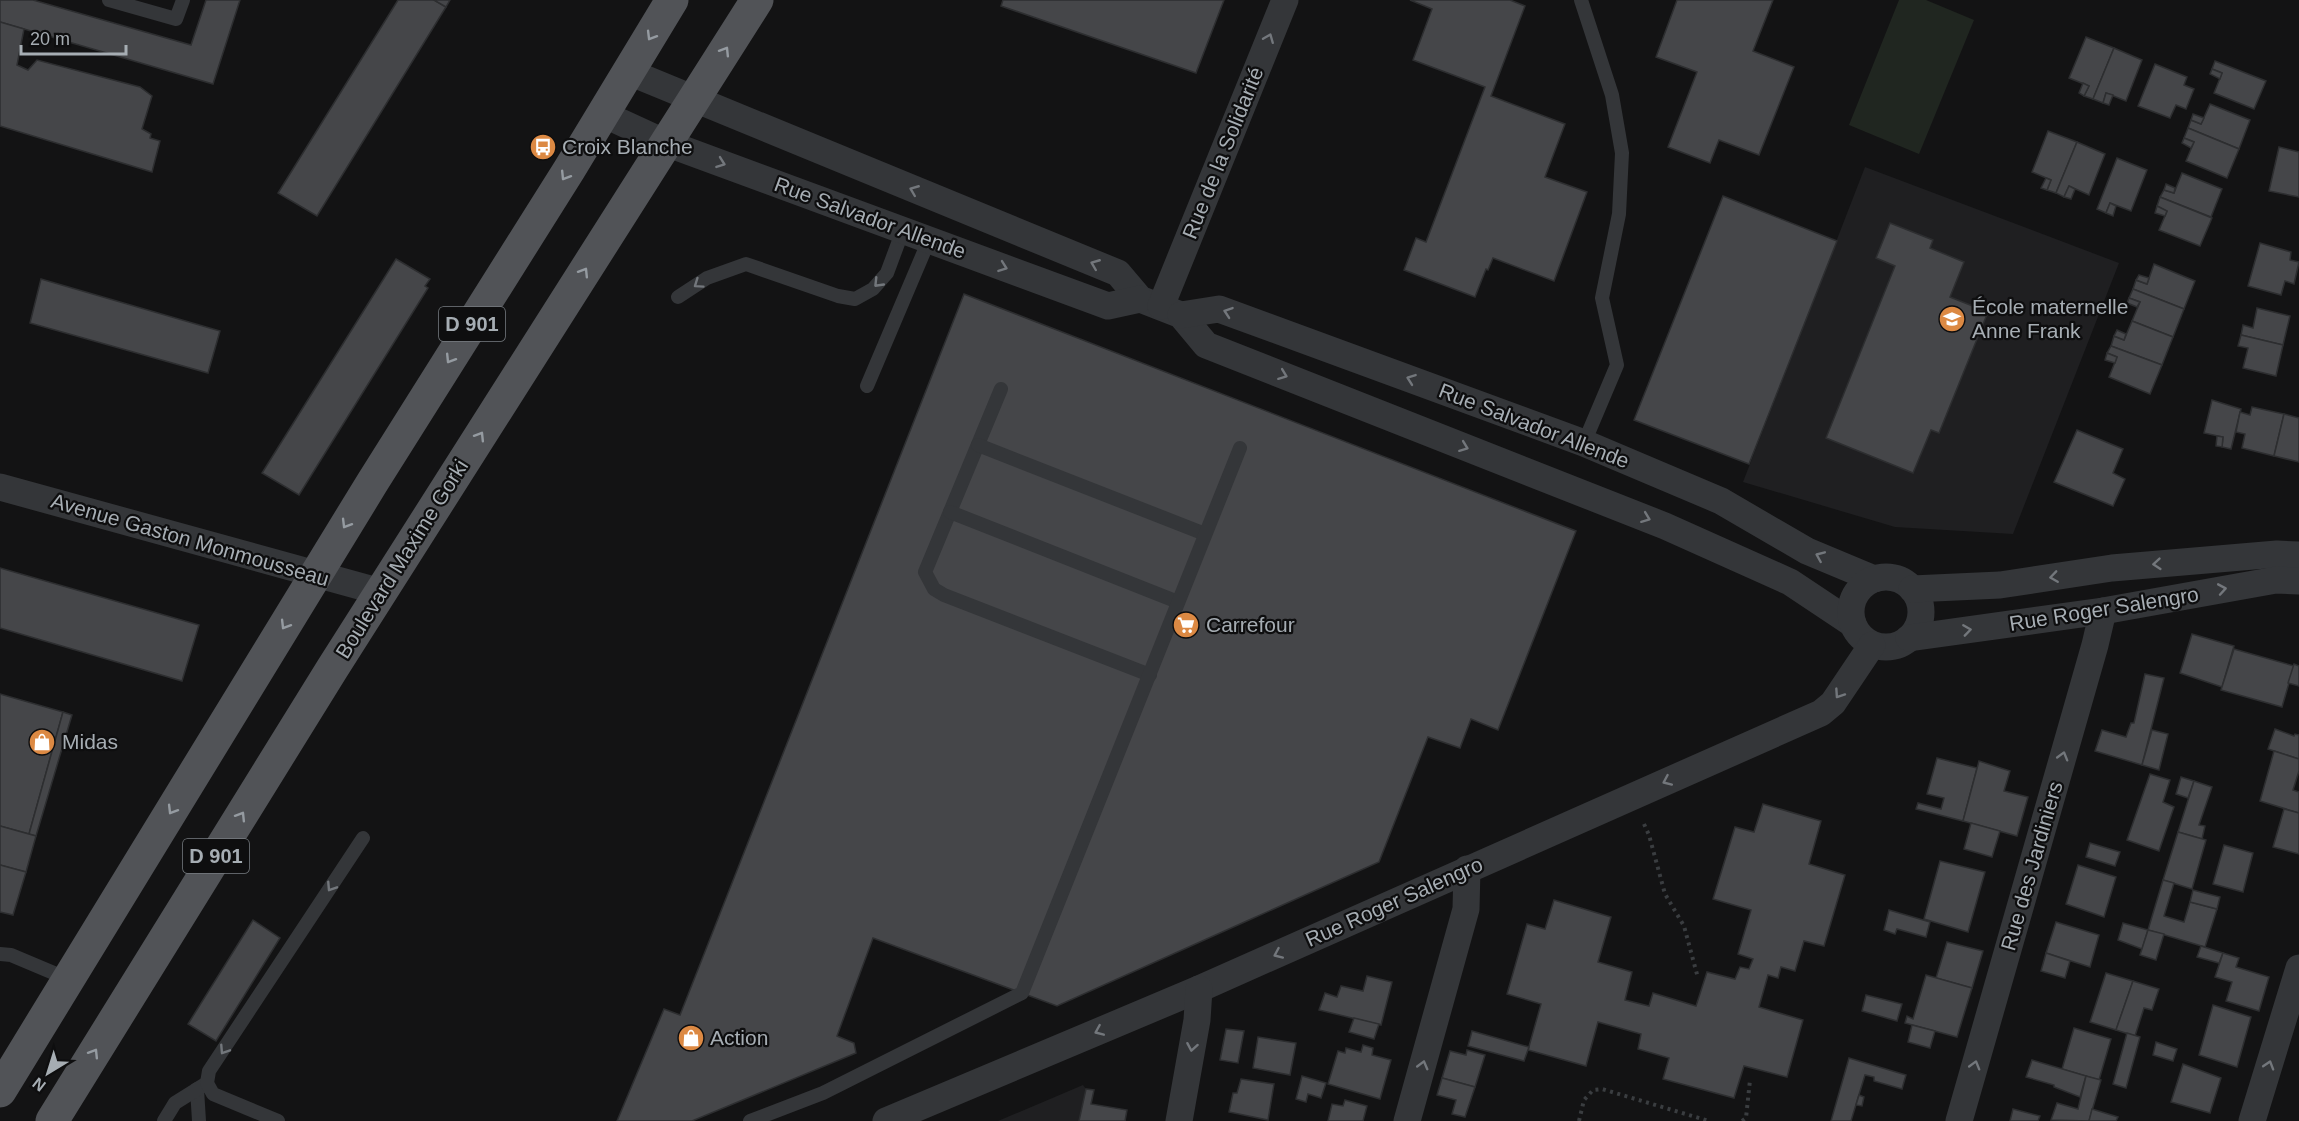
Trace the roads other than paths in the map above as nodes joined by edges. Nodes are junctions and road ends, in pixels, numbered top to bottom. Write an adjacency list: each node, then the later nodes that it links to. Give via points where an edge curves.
1 (109, 0): 2 (lane, via 176,20)
2 (183, 0)
3 (672, 0): 7 (main road, D 901, one-way to 7)
4 (757, 0): 8 (main road, Boulevard Maxime Gorki / D 901, one-way to 4)
5 (1285, 0): 14 (street, Rue de la Solidarité, one-way to 5)
6 (1581, 0): 17 (lane, via 1612,95 1622,153 1619,214 1602,298 1617,365)
7 (629, 72): 8 (street, Rue Salvador Allende); 9 (main road, D 901)
8 (693, 100): 10 (main road, Boulevard Maxime Gorki / D 901); 14 (street, Rue Salvador Allende, one-way to 8, via 1118,273)
9 (603, 114): 10 (street, Rue Salvador Allende); 24 (main road, D 901, one-way to 24)
10 (666, 143): 11 (street, Rue Salvador Allende, one-way to 11); 28 (main road, Boulevard Maxime Gorki / D 901, one-way to 10)
11 (903, 231): 12 (street, Rue Salvador Allende); 13 (lane, one-way to 13, via 887,273 873,290 855,298 838,296 746,264 707,278)
12 (929, 240): 14 (street, Rue Salvador Allende, one-way to 14, via 1108,306); 15 (lane)
13 (678, 297)
14 (1161, 307): 17 (street, Rue Salvador Allende, one-way to 14, via 1219,309); 31 (street, Rue Salvador Allende, one-way to 31, via 1206,345 1665,526 1790,582)
15 (867, 386)
16 (1001, 389): 18 (lane)
17 (1584, 443): 25 (street, Rue Salvador Allende, one-way to 17, via 1807,551 1721,501)
18 (978, 445): 21 (lane); 22 (lane)
19 (1240, 448): 22 (lane)
20 (0, 487): 24 (street, Avenue Gaston Monmousseau)
21 (950, 512): 29 (lane); 34 (lane, via 925,572 934,589)
22 (1205, 534): 29 (lane)
23 (2299, 555): 27 (street, Rue Roger Salengro, one-way to 27, via 2112,568 2000,585)
24 (315, 575): 28 (street, Avenue Gaston Monmousseau); 39 (main road, D 901, one-way to 39)
25 (1874, 579): 27 (street, via 1901,580); 31 (street, via 1854,597)
26 (2299, 581): 30 (street, Rue Roger Salengro, one-way to 26, via 2276,580)
27 (1912, 589): 32 (street, via 1921,614)
28 (381, 592): 43 (main road, Boulevard Maxime Gorki / D 901, one-way to 28)
29 (1179, 602): 34 (lane)
30 (2103, 611): 32 (street, Rue Roger Salengro, one-way to 30); 51 (street, Rue des Jardiniers, one-way to 30)
31 (1853, 624): 33 (street)
32 (1910, 639): 33 (street, via 1898,645)
33 (1872, 645): 36 (street, Rue Roger Salengro, one-way to 36, via 1833,703 1821,713)
34 (1150, 675): 47 (lane, via 1022,993 823,1093)
35 (363, 838): 41 (lane, one-way to 41)
36 (1467, 869): 40 (street, Rue Roger Salengro, one-way to 40); 50 (street, one-way to 36, via 1466,909)
37 (0, 954): 39 (lane)
38 (2299, 968): 52 (street, one-way to 38)
39 (68, 979): 42 (main road, D 901)
40 (1199, 989): 48 (street, Rue Roger Salengro, one-way to 48); 49 (street, one-way to 49)
41 (202, 1086): 44 (lane, via 175,1103); 45 (lane); 46 (lane)
42 (0, 1091)
43 (52, 1121)
44 (164, 1121)
45 (199, 1121)
46 (278, 1121)
47 (750, 1121)
48 (886, 1121)
49 (1179, 1121)
50 (1407, 1121)
51 (1959, 1121)
52 (2252, 1121)

